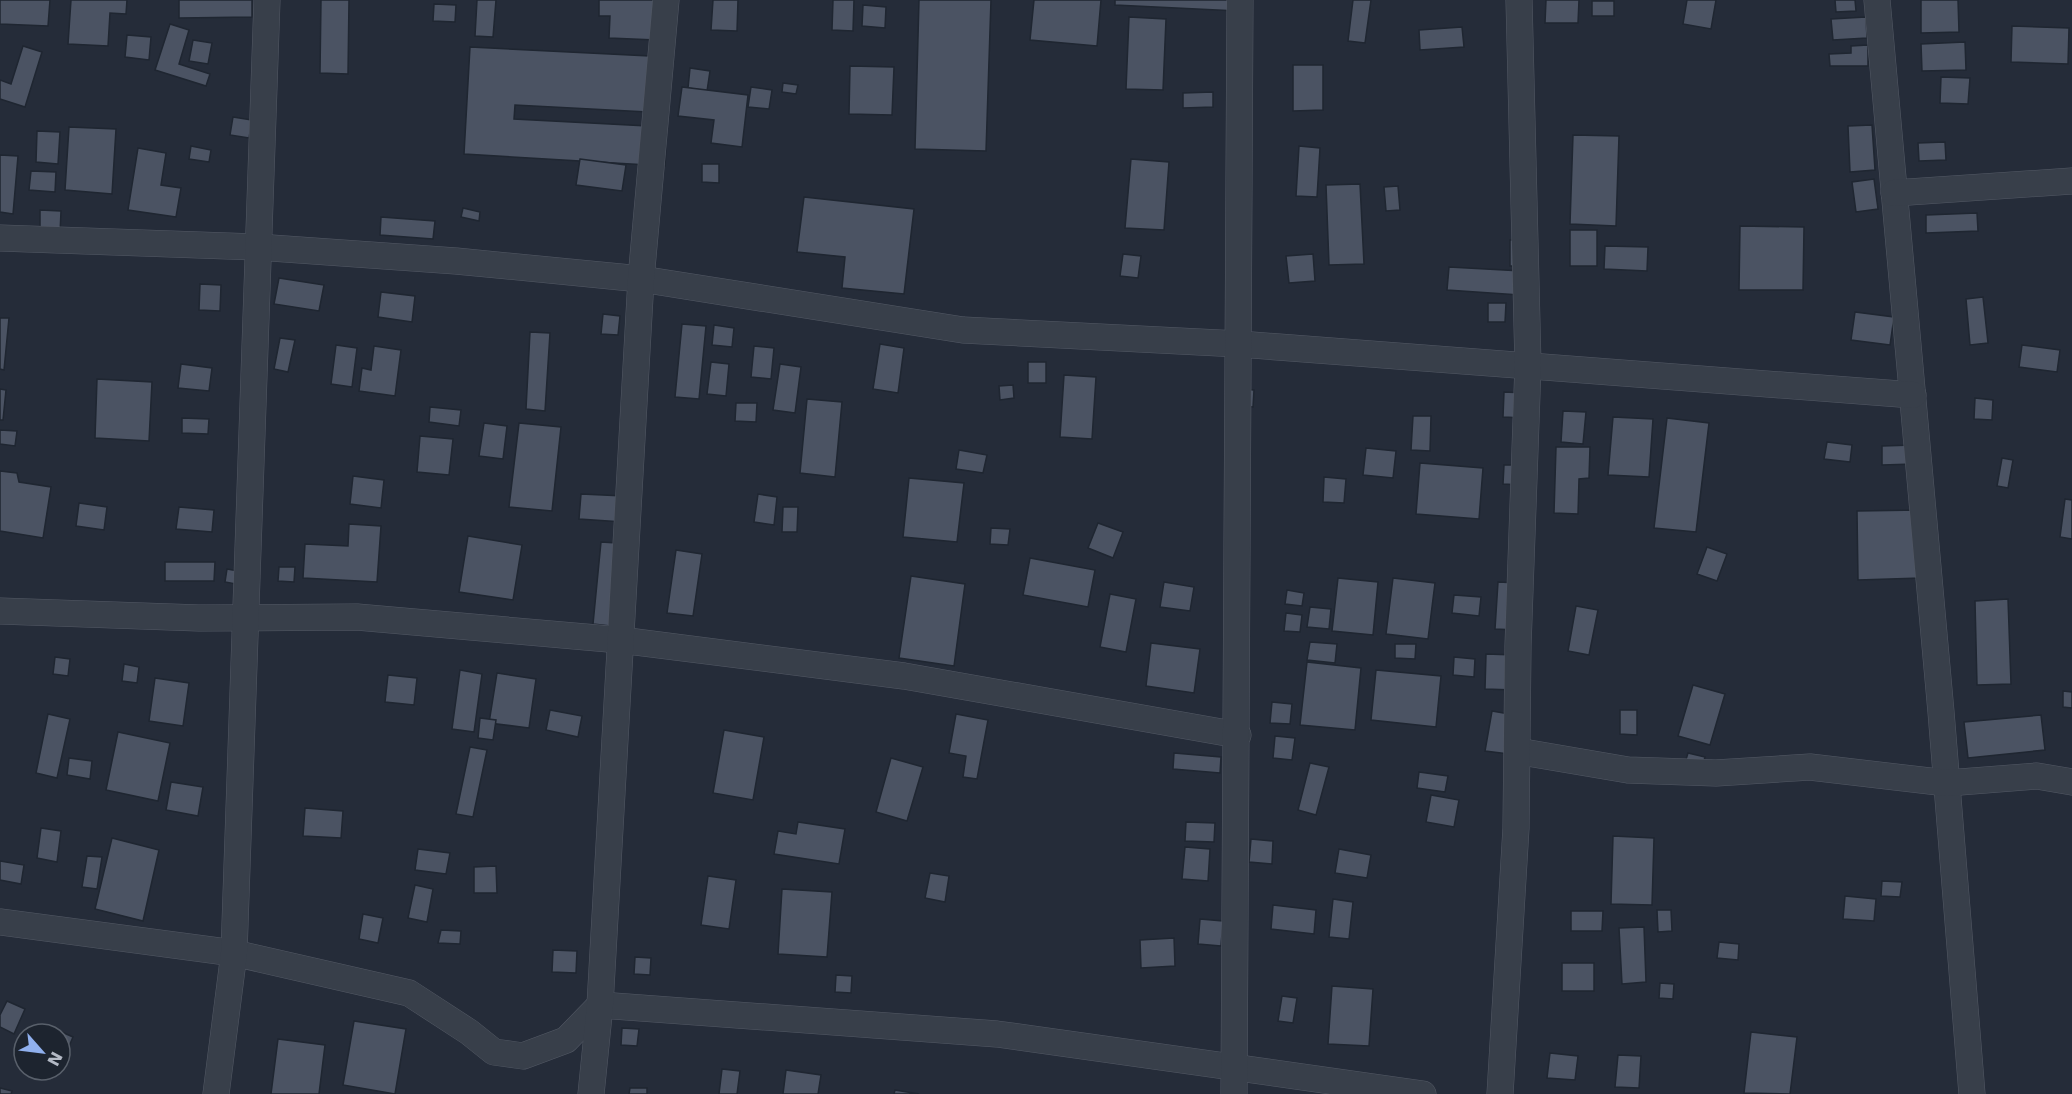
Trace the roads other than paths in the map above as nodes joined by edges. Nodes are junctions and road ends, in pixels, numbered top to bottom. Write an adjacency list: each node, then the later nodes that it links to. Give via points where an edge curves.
1 (267, 0): 9 (street)
2 (666, 0): 10 (street)
3 (1240, 0): 11 (street)
4 (1519, 0): 12 (street)
5 (1877, 0): 7 (street)
6 (2072, 181): 7 (street)
7 (1894, 193): 13 (street)
8 (0, 238): 9 (street)
9 (257, 247): 10 (street); 15 (street)
10 (641, 279): 11 (street, via 963,330); 16 (street)
11 (1239, 344): 12 (street); 17 (street)
12 (1528, 365): 13 (street); 18 (street)
13 (1913, 395): 20 (street)
14 (0, 611): 15 (street)
15 (248, 618): 16 (street, via 357,617); 22 (street)
16 (620, 640): 17 (street, via 904,676); 23 (street)
17 (1238, 735): 24 (street)
18 (1517, 751): 20 (street, via 1628,770 1716,773 1810,767); 29 (street)
19 (2072, 782): 20 (street, via 2037,776)
20 (1947, 783): 30 (street)
21 (0, 922): 22 (street)
22 (234, 953): 23 (street, via 409,993 494,1052 522,1056 566,1040); 25 (street)
23 (600, 1005): 24 (street, via 997,1034); 26 (street)
24 (1236, 1068): 27 (street); 28 (street)
25 (216, 1094)
26 (591, 1094)
27 (1234, 1094)
28 (1423, 1094)
29 (1500, 1094)
30 (1972, 1094)

